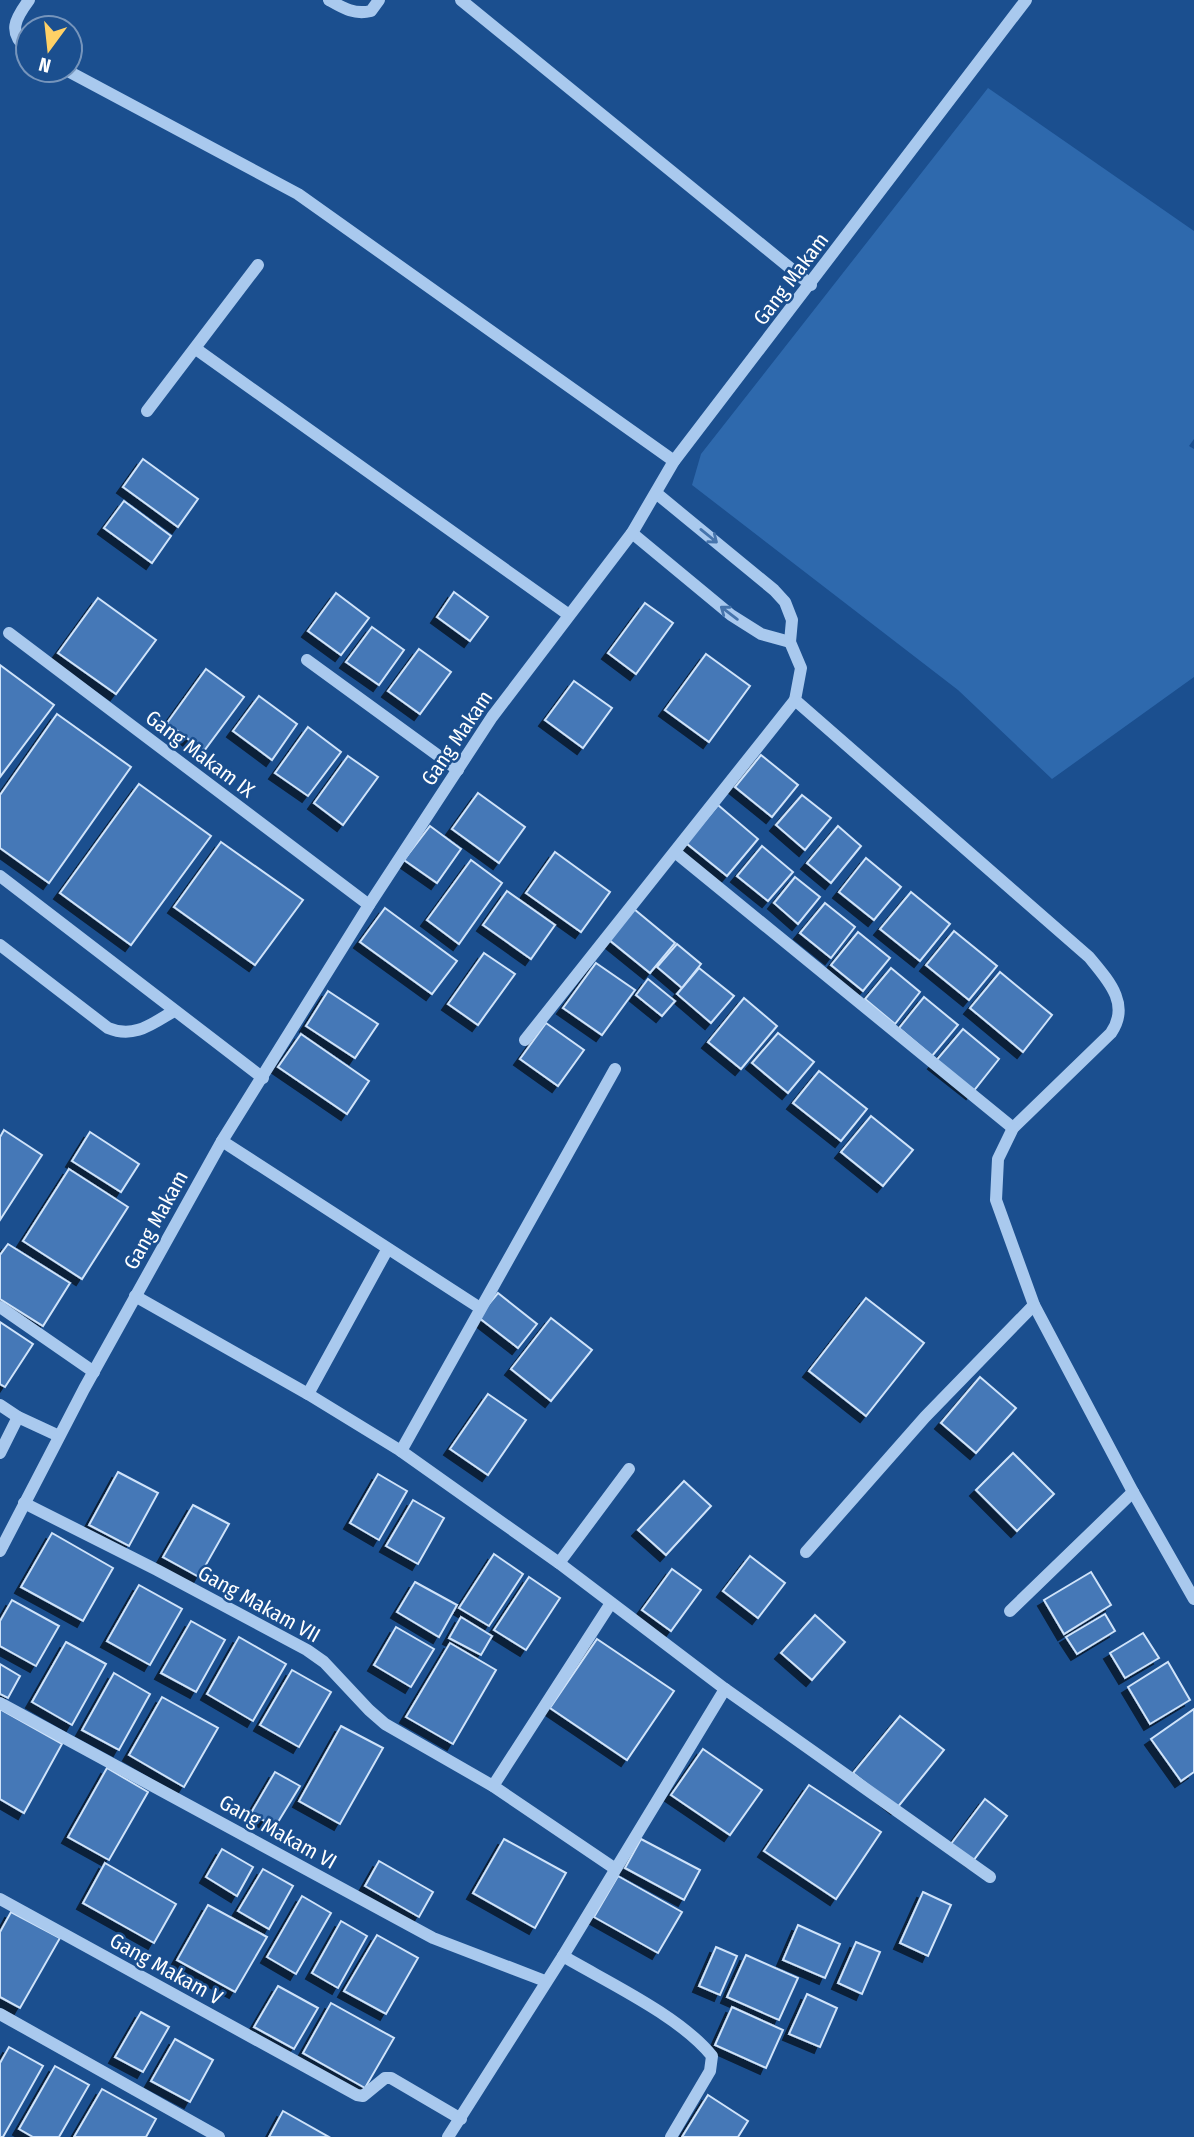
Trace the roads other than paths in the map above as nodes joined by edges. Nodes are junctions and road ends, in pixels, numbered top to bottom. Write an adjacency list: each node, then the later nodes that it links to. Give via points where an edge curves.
1 (329, 0): 2 (street, via 361,13 371,11)
2 (379, 0)
3 (461, 0): 7 (street)
4 (1026, 0): 7 (street, Gang Makam)
5 (84, 80): 10 (street, via 298,194)
6 (258, 265): 8 (street)
7 (811, 285): 10 (street, Gang Makam)
8 (196, 349): 9 (street); 13 (street)
9 (148, 411)
10 (674, 461): 11 (street, Gang Makam)
11 (656, 494): 12 (street, Gang Makam); 15 (street, one-way to 15, via 785,602 792,620)
12 (632, 533): 13 (street, Gang Makam); 15 (street, one-way to 12, via 761,634 730,615)
13 (569, 615): 18 (street, Gang Makam)
14 (9, 633): 21 (street, Gang Makam IX)
15 (790, 642): 17 (street, via 801,668)
16 (307, 660): 18 (street)
17 (795, 700): 19 (street); 27 (street, via 1089,957 1114,990 1121,1013 1111,1033)
18 (458, 770): 21 (street, Gang Makam)
19 (676, 852): 24 (street); 27 (street)
20 (0, 876): 23 (street)
21 (369, 905): 26 (street, Gang Makam)
22 (0, 945): 23 (street, via 118,1032 142,1030)
23 (174, 1011): 26 (street)
24 (525, 1040)
25 (615, 1069): 33 (street)
26 (263, 1078): 28 (street, Gang Makam)
27 (1013, 1128): 31 (street, via 998,1159 996,1200)
28 (222, 1141): 29 (street); 30 (street, Gang Makam)
29 (387, 1250): 33 (street); 35 (street)
30 (135, 1296): 34 (street, Gang Makam); 35 (street)
31 (1034, 1306): 42 (street); 45 (street, via 925,1417)
32 (0, 1307): 34 (street)
33 (480, 1308): 39 (street)
34 (94, 1372): 38 (street, Gang Makam)
35 (308, 1394): 39 (street)
36 (0, 1405): 37 (street)
37 (18, 1417): 38 (street); 40 (street)
38 (59, 1436): 43 (street, Gang Makam)
39 (401, 1451): 46 (street)
40 (0, 1453)
41 (629, 1469): 46 (street)
42 (1133, 1492): 47 (street); 49 (street)
43 (24, 1503): 44 (street, Gang Makam); 52 (street, Gang Makam VII, via 307,1650 385,1724)
44 (0, 1550)
45 (806, 1552)
46 (559, 1563): 48 (street)
47 (1194, 1599)
48 (611, 1603): 50 (street); 52 (street)
49 (1010, 1611)
50 (724, 1689): 53 (street); 54 (street)
51 (0, 1703): 57 (street, Gang Makam VI, via 433,1938)
52 (493, 1786): 53 (street, Gang Makam VII)
53 (614, 1868): 56 (street)
54 (990, 1877)
55 (0, 1899): 59 (street, Gang Makam V, via 314,2073 363,2096 391,2078)
56 (563, 1955): 57 (street); 62 (street, via 672,2022 712,2056 710,2071)
57 (545, 1981): 59 (street)
58 (0, 2014): 60 (street)
59 (461, 2119): 61 (street)
60 (219, 2137)
61 (448, 2137)
62 (671, 2137)

